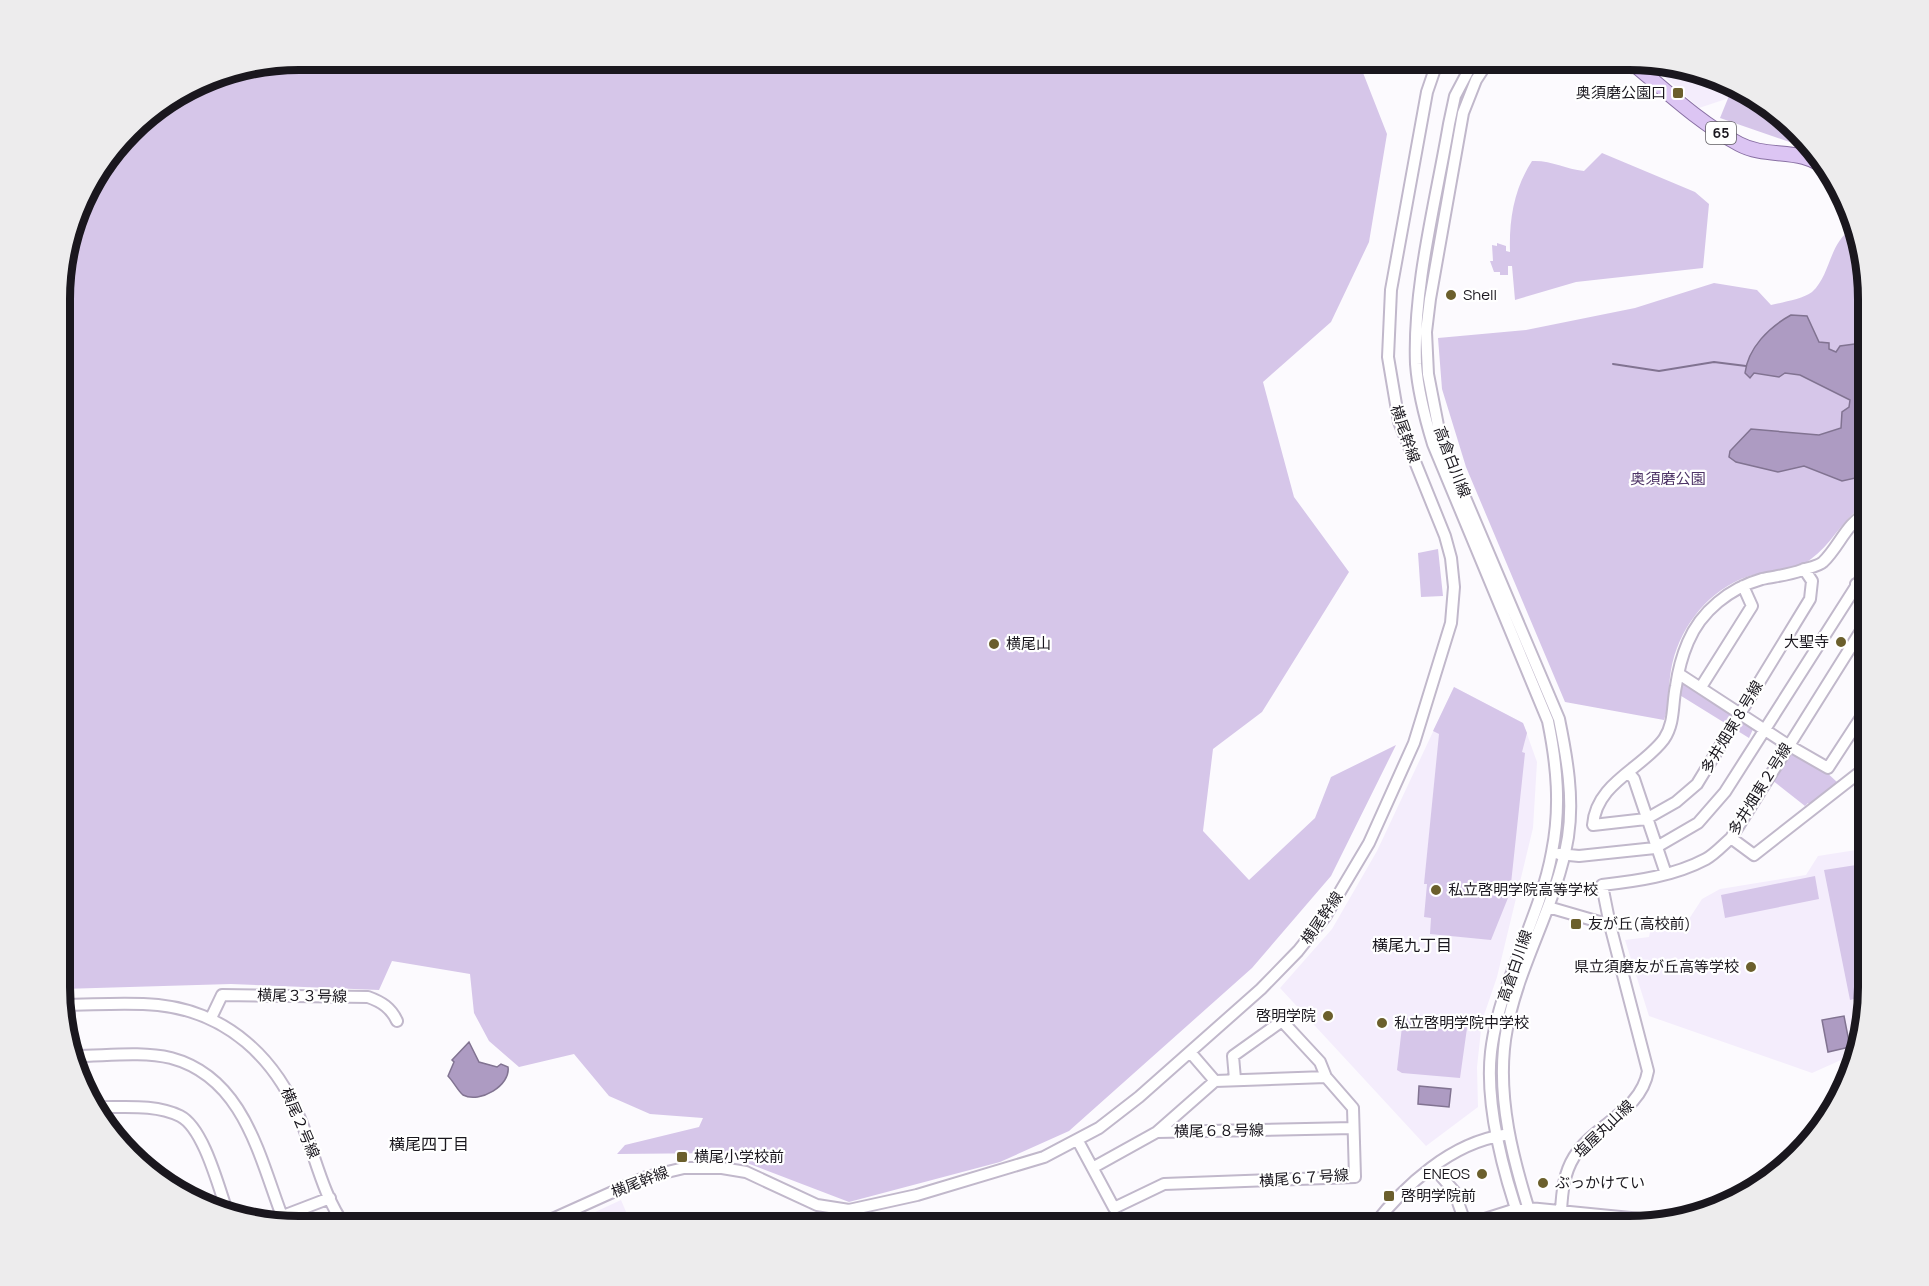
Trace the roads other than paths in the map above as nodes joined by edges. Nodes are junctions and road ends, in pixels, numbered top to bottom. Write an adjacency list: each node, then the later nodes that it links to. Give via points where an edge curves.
1 (1435, 70): 31 (street, 横尾幹線, via 1427,92 1391,290 1388,347 1399,422 1451,558 1453,605 1445,649 1414,743 1369,843 1329,911 1298,951)
2 (1469, 70): 23 (street, 高倉白川線, via 1455,96 1449,124 1418,304 1416,364 1423,412 1433,444 1548,721 1558,787)
3 (1482, 70): 24 (street, 高倉白川線, via 1463,113 1430,298 1426,332 1428,374 1441,441 1559,719 1570,787)
4 (1642, 71): 5 (main road, 65, via 1741,145)
5 (1809, 157)
6 (1858, 516): 7 (street, via 1822,563)
7 (1804, 569): 10 (street); 14 (street, 多井畑東８号線, via 1812,581 1810,599)
8 (1858, 581): 9 (street)
9 (1856, 584): 16 (street)
10 (1743, 586): 12 (street, via 1715,605 1696,627); 13 (street, via 1752,606)
11 (1858, 635): 17 (street, 多井畑東２号線)
12 (1679, 674): 13 (street); 18 (street, via 1666,736)
13 (1701, 687): 14 (street)
14 (1740, 713): 16 (street); 20 (street, 多井畑東８号線, via 1696,784 1676,802)
15 (1858, 722): 17 (street, via 1828,768)
16 (1765, 729): 17 (street); 22 (street, via 1712,810 1683,834)
17 (1788, 746): 21 (street, 多井畑東２号線)
18 (1628, 772): 20 (street); 20 (street, 多井畑東８号線, via 1602,797 1593,825)
19 (1858, 774): 21 (street, via 1761,852 1754,855)
20 (1647, 819): 22 (street)
21 (1731, 838): 25 (street, 多井畑東２号線, via 1708,858)
22 (1655, 848): 24 (street); 25 (street)
23 (1552, 852): 24 (street); 40 (street, 高倉白川線, via 1492,1041 1490,1091)
24 (1564, 855): 26 (street)
25 (1666, 874): 27 (street, 多井畑東２号線, via 1602,885)
26 (1548, 907): 27 (street); 39 (street, 高倉白川線, via 1507,1028 1503,1070)
27 (1610, 925): 48 (street, 塩屋丸山線, via 1648,1071 1636,1099 1575,1154 1566,1175)
28 (71, 1005): 29 (street, 横尾２号線, via 159,1005)
29 (211, 1018): 30 (street, 横尾３３号線, via 222,995 368,997 393,1012); 44 (street, 横尾２号線, via 247,1042 277,1074 302,1121)
30 (397, 1022)
31 (1190, 1052): 35 (street); 41 (street, 横尾幹線, via 1120,1113)
32 (82, 1056): 50 (street, via 159,1056 203,1072 231,1096 243,1117)
33 (1326, 1077): 34 (street); 34 (street, 横尾６７号線, via 1320,1062 1282,1021 1233,1056); 37 (street, 横尾６７号線, via 1353,1108)
34 (1235, 1079): 35 (street)
35 (1215, 1081): 38 (street)
36 (105, 1107): 45 (street, via 158,1109 189,1122 199,1136)
37 (1353, 1128): 38 (street, 横尾６８号線); 42 (street, 横尾６７号線, via 1355,1177 1164,1184 1114,1208)
38 (1157, 1132): 42 (street, 横尾６８号線)
39 (1510, 1134): 40 (street); 46 (street)
40 (1498, 1136): 43 (street, via 1467,1145); 49 (street)
41 (1078, 1141): 42 (street, 横尾６７号線); 47 (street, 横尾幹線, via 1011,1169)
42 (1094, 1167)
43 (1432, 1167): 55 (street); 56 (street, via 1454,1191)
44 (330, 1198): 51 (street); 52 (street, 横尾２号線)
45 (224, 1202)
46 (1529, 1208): 48 (street); 49 (street); 59 (street)
47 (849, 1210): 53 (street, 横尾幹線, via 817,1205 746,1172 698,1167 646,1177); 54 (street)
48 (1561, 1210): 60 (street)
49 (1517, 1211): 57 (street); 58 (street)
50 (281, 1215)
51 (293, 1216)
52 (340, 1216)
53 (559, 1216)
54 (851, 1216)
55 (1383, 1216)
56 (1463, 1216)
57 (1494, 1216)
58 (1519, 1216)
59 (1531, 1216)
60 (1615, 1216)

